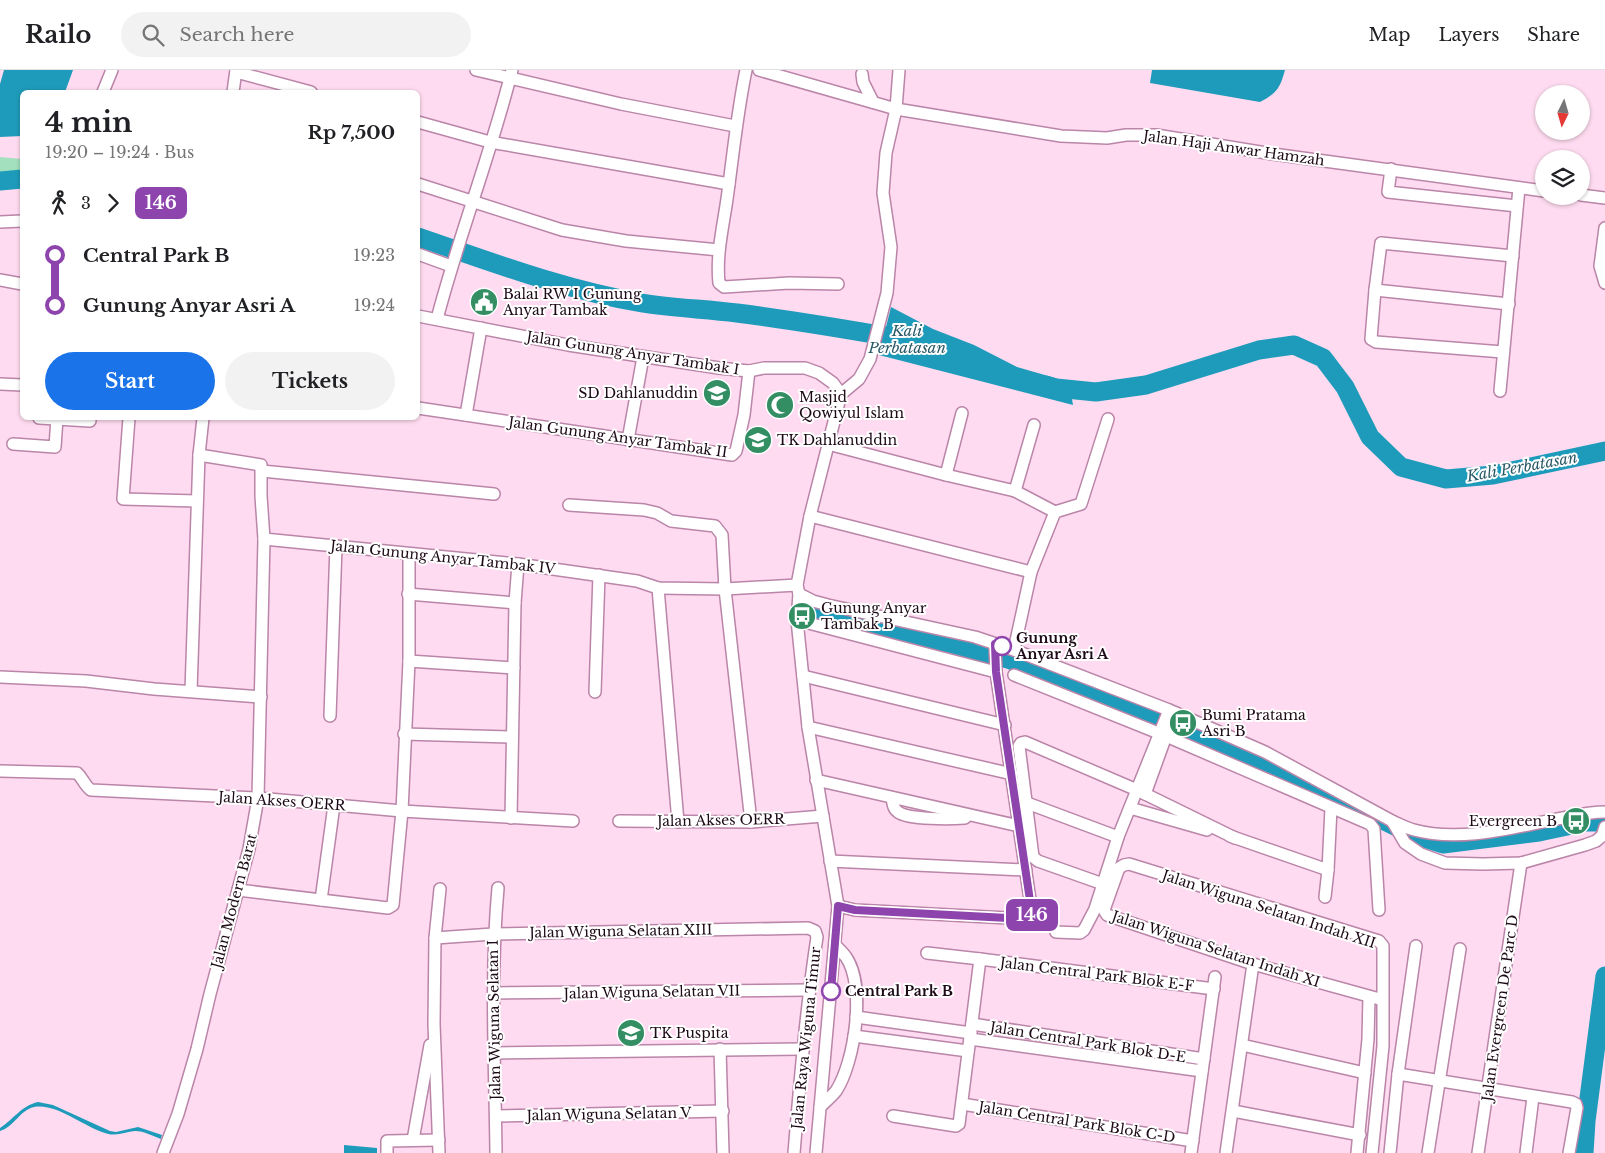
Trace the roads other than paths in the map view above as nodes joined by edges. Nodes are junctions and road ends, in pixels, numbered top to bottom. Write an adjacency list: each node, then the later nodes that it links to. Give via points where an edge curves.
1 (112, 70): 9 (street)
2 (476, 70): 7 (street)
3 (746, 70): 16 (street)
4 (759, 70): 12 (street, Jalan Haji Anwar Hamzah)
5 (899, 70): 14 (street)
6 (236, 71): 10 (street); 11 (street)
7 (510, 74): 16 (street, via 621,104); 17 (street)
8 (862, 75): 12 (street); 13 (street)
9 (104, 90)
10 (233, 90)
11 (304, 90)
12 (856, 97): 13 (street, Jalan Haji Anwar Hamzah)
13 (871, 99): 14 (street, Jalan Haji Anwar Hamzah)
14 (896, 109): 18 (street, Jalan Haji Anwar Hamzah, via 1061,136 1156,135); 49 (street, via 886,153 883,193 891,247 887,293 870,359 859,379)
15 (420, 123): 17 (street)
16 (735, 126): 19 (street)
17 (490, 142): 19 (street); 25 (street)
18 (1391, 169): 21 (street, Jalan Haji Anwar Hamzah); 26 (street, via 1388,192)
19 (729, 184): 30 (street)
20 (420, 185): 25 (street)
21 (1519, 188): 22 (street, Jalan Haji Anwar Hamzah); 26 (street)
22 (1535, 190)
23 (1590, 196): 24 (street)
24 (1605, 198)
25 (472, 202): 30 (street, via 562,230 626,241); 33 (street)
26 (1517, 206): 32 (street)
27 (20, 221): 28 (street)
28 (0, 222)
29 (1605, 228): 37 (street, via 1600,266)
30 (719, 250): 36 (street, via 719,283 724,287)
31 (420, 255): 33 (street)
32 (1513, 256): 38 (street, via 1381,242); 39 (street)
33 (452, 264): 41 (street)
34 (0, 280): 35 (street)
35 (20, 284)
36 (838, 284)
37 (1605, 284)
38 (1375, 290): 39 (street); 43 (street, via 1371,338 1376,342)
39 (1509, 304): 43 (street)
40 (420, 316): 41 (street, Jalan Gunung Anyar Tambak I)
41 (437, 319): 42 (street, Jalan Gunung Anyar Tambak I)
42 (481, 328): 44 (street, Jalan Gunung Anyar Tambak I); 52 (street)
43 (1503, 352): 48 (street)
44 (643, 357): 45 (street, Jalan Gunung Anyar Tambak I); 60 (street)
45 (749, 371): 49 (street, Jalan Gunung Anyar Tambak I, via 805,368 820,373); 60 (street, Jalan Gunung Anyar Tambak II, via 735,454)
46 (0, 384): 47 (street)
47 (20, 385)
48 (1500, 391)
49 (841, 394): 62 (street, Jalan Raya Wiguna Timur)
50 (420, 408): 52 (street, Jalan Gunung Anyar Tambak II)
51 (962, 413): 65 (street)
52 (466, 414): 60 (street, Jalan Gunung Anyar Tambak II)
53 (1108, 418): 70 (street, via 1081,504)
54 (57, 420): 61 (street, via 55,447)
55 (79, 420): 58 (street)
56 (129, 420): 68 (street, via 123,498)
57 (203, 420): 63 (street)
58 (90, 421)
59 (1034, 425): 66 (street)
60 (628, 440)
61 (13, 444)
62 (828, 444): 65 (street); 71 (street, Jalan Raya Wiguna Timur)
63 (199, 455): 64 (street, via 261,465); 68 (street)
64 (262, 470): 67 (street); 72 (street)
65 (946, 476): 66 (street)
66 (1015, 491): 70 (street)
67 (494, 494)
68 (197, 501): 92 (street)
69 (569, 505): 79 (street, via 644,510 671,521 715,526 722,535)
70 (1055, 512): 76 (street)
71 (810, 516): 76 (street); 80 (street, Jalan Raya Wiguna Timur)
72 (264, 539): 73 (street, Jalan Gunung Anyar Tambak IV); 94 (street, Jalan Modern Barat)
73 (336, 546): 74 (street, Jalan Gunung Anyar Tambak IV); 95 (street)
74 (409, 554): 75 (street, Jalan Gunung Anyar Tambak IV); 81 (street)
75 (518, 564): 77 (street, Jalan Gunung Anyar Tambak IV); 82 (street)
76 (1031, 572): 85 (street)
77 (599, 575): 78 (street, Jalan Gunung Anyar Tambak IV, via 638,581); 93 (street)
78 (658, 588): 79 (street, Jalan Gunung Anyar Tambak IV); 116 (street)
79 (725, 589): 80 (street, Jalan Gunung Anyar Tambak IV); 117 (street)
80 (798, 590): 83 (street, Jalan Raya Wiguna Timur); 84 (street, via 813,601 975,637)
81 (408, 594): 82 (street); 86 (street)
82 (515, 603): 87 (street)
83 (797, 620): 88 (street); 90 (street, Jalan Raya Wiguna Timur)
84 (995, 649): 85 (street); 88 (street)
85 (1014, 650): 96 (street)
86 (408, 661): 87 (street); 99 (street)
87 (514, 668): 100 (street)
88 (996, 670): 97 (street)
89 (1014, 675): 96 (street)
90 (804, 676): 97 (street); 98 (street, Jalan Raya Wiguna Timur)
91 (0, 677): 92 (street)
92 (191, 691): 94 (street)
93 (595, 692)
94 (261, 698): 105 (street, Jalan Modern Barat)
95 (330, 716)
96 (1167, 723): 104 (street); 109 (street); 118 (street, via 1265,752)
97 (1005, 725): 102 (street)
98 (808, 727): 102 (street); 103 (street, Jalan Raya Wiguna Timur)
99 (404, 734): 100 (street); 110 (street)
100 (512, 737): 113 (street)
101 (0, 771): 105 (street, Jalan Akses OERR, via 77,773 90,790)
102 (1012, 774): 119 (street)
103 (816, 780): 112 (street, Jalan Raya Wiguna Timur); 119 (street)
104 (1141, 792): 106 (street, via 1025,742 1019,746); 108 (street); 122 (street)
105 (258, 798): 107 (street, Jalan Akses OERR); 131 (street, Jalan Modern Barat, via 250,849)
106 (1026, 804): 121 (street); 128 (street, via 1033,857)
107 (334, 805): 110 (street, Jalan Akses OERR); 133 (street)
108 (1130, 808): 121 (street); 122 (street)
109 (1331, 808): 127 (street); 135 (street, via 1370,824 1374,829)
110 (402, 811): 113 (street, Jalan Akses OERR); 133 (street, via 393,905 388,908)
111 (1604, 814): 118 (street, via 1588,813 1496,831 1462,834 1434,834); 120 (street)
112 (823, 816): 117 (street, Jalan Akses OERR); 123 (street, Jalan Raya Wiguna Timur)
113 (511, 818): 115 (street, Jalan Akses OERR)
114 (619, 820): 116 (street, Jalan Akses OERR)
115 (573, 821)
116 (678, 822): 117 (street, Jalan Akses OERR)
117 (751, 822)
118 (1393, 822): 124 (street, via 1405,843 1421,854 1445,862)
119 (1020, 826): 126 (street)
120 (1605, 826): 124 (street, via 1602,836 1596,841)
121 (1118, 838): 128 (street)
122 (1236, 838): 127 (street)
123 (830, 861): 126 (street); 134 (street, Jalan Raya Wiguna Timur)
124 (1521, 863): 163 (street, Jalan Evergreen De Parc D)
125 (1129, 864): 145 (street, Jalan Wiguna Selatan Indah XI, via 1120,868 1104,910 1107,915); 149 (street, Jalan Wiguna Selatan Indah XII, via 1379,941 1382,946)
126 (1026, 870): 134 (street, via 1032,914 1027,919 855,910)
127 (1328, 870): 132 (street)
128 (1103, 884): 137 (street, via 1084,930 1080,933)
129 (498, 888): 138 (street, Jalan Wiguna Selatan I)
130 (440, 889): 139 (street)
131 (238, 890): 133 (street); 175 (street, Jalan Modern Barat, via 197,1049)
132 (1324, 897)
133 (321, 900)
134 (838, 906): 140 (street, Jalan Raya Wiguna Timur)
135 (1379, 910)
136 (808, 928): 138 (street, Jalan Wiguna Selatan XIII); 146 (street, Jalan Raya Wiguna Timur, via 815,931 817,937)
137 (1056, 932)
138 (494, 934): 139 (street, Jalan Wiguna Selatan XIII); 147 (street, Jalan Wiguna Selatan I)
139 (434, 938): 151 (street)
140 (835, 945): 150 (street, via 852,970); 166 (street, Jalan Raya Wiguna Timur)
141 (1416, 946): 161 (street)
142 (1460, 949): 162 (street)
143 (927, 952): 144 (street, Jalan Central Park Blok E-F)
144 (980, 959): 153 (street); 158 (street, Jalan Central Park Blok E-F, via 1215,983)
145 (1253, 964): 148 (street, Jalan Wiguna Selatan Indah XI); 154 (street)
146 (809, 990): 147 (street, Jalan Wiguna Selatan VII); 156 (street, Jalan Raya Wiguna Timur)
147 (494, 993): 157 (street, Jalan Wiguna Selatan I)
148 (1369, 997): 149 (street, Jalan Wiguna Selatan Indah XI); 160 (street)
149 (1383, 1000): 185 (street, Jalan Wiguna Selatan Indah XII, via 1383,1046)
150 (856, 1016): 152 (street); 153 (street)
151 (434, 1024): 172 (street); 173 (street)
152 (854, 1036): 153 (street); 166 (street, via 845,1072 836,1091)
153 (970, 1037): 158 (street, Jalan Central Park Blok D-E); 159 (street, Jalan Central Park Blok D-E); 165 (street)
154 (1242, 1045): 160 (street); 168 (street)
155 (720, 1049): 156 (street); 157 (street); 167 (street)
156 (802, 1049): 180 (street, Jalan Raya Wiguna Timur)
157 (494, 1054): 169 (street, Jalan Wiguna Selatan I)
158 (1204, 1059): 159 (street)
159 (1202, 1071): 174 (street)
160 (1365, 1073): 171 (street)
161 (1398, 1074): 162 (street); 186 (street)
162 (1440, 1082): 163 (street); 187 (street)
163 (1488, 1089): 164 (street); 188 (street, Jalan Evergreen De Parc D)
164 (1533, 1097): 189 (street); 190 (street, via 1576,1104)
165 (962, 1104): 170 (street, via 956,1126); 174 (street, Jalan Central Park Blok C-D)
166 (820, 1107): 181 (street, Jalan Raya Wiguna Timur)
167 (723, 1111): 169 (street, Jalan Wiguna Selatan V); 179 (street)
168 (1232, 1111): 171 (street); 183 (street)
169 (496, 1116): 178 (street, Jalan Wiguna Selatan I)
170 (892, 1116)
171 (1360, 1136): 184 (street)
172 (413, 1140): 173 (street); 176 (street, via 387,1141)
173 (439, 1140): 177 (street)
174 (1193, 1141): 182 (street)
175 (166, 1145)
176 (387, 1153)
177 (439, 1153)
178 (496, 1153)
179 (723, 1153)
180 (794, 1153)
181 (816, 1153)
182 (1191, 1153)
183 (1226, 1153)
184 (1357, 1153)
185 (1372, 1153)
186 (1390, 1153)
187 (1428, 1153)
188 (1478, 1153)
189 (1526, 1153)
190 (1569, 1153)

